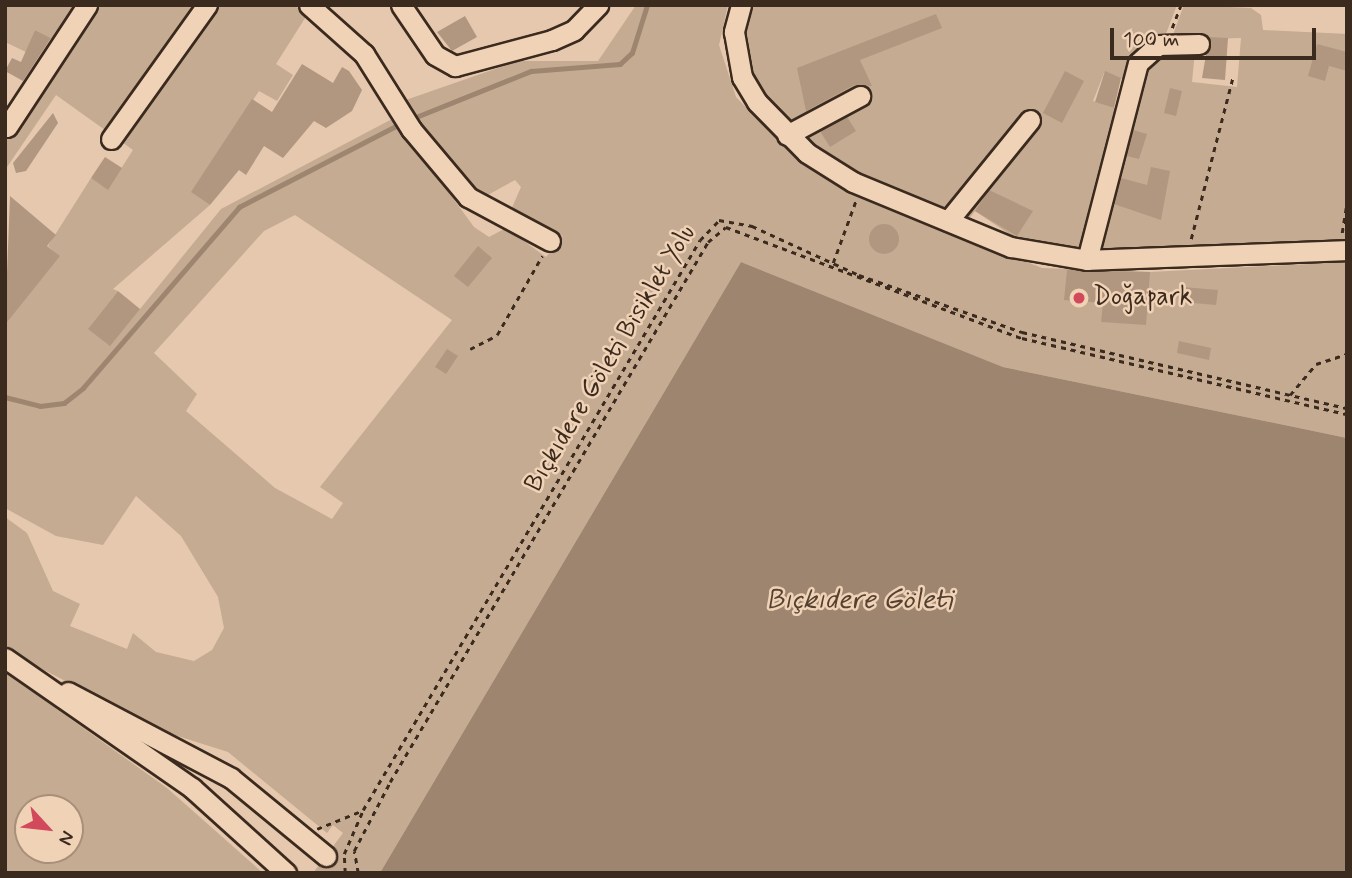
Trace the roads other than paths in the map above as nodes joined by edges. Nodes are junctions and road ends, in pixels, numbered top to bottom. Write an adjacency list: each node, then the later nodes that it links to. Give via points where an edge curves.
1 (87, 5): 10 (street)
2 (207, 5): 12 (street)
3 (309, 5): 14 (street, via 364,54 407,121 482,208)
4 (401, 5): 5 (street, via 435,55 455,66 552,40 574,30)
5 (598, 5)
6 (741, 5): 11 (street, via 734,32 742,77)
7 (1199, 44): 16 (street, via 1167,44 1146,52 1134,73)
8 (860, 96): 11 (street)
9 (1030, 120): 13 (street)
10 (7, 127)
11 (787, 135): 13 (street, via 832,171)
12 (111, 139)
13 (948, 221): 16 (street, via 1026,252)
14 (550, 241)
15 (1343, 250): 16 (street)
16 (1087, 260)
17 (5, 658): 18 (street)
18 (34, 678): 19 (street, via 191,755); 20 (street, via 192,788)
19 (327, 856)
20 (286, 873)

